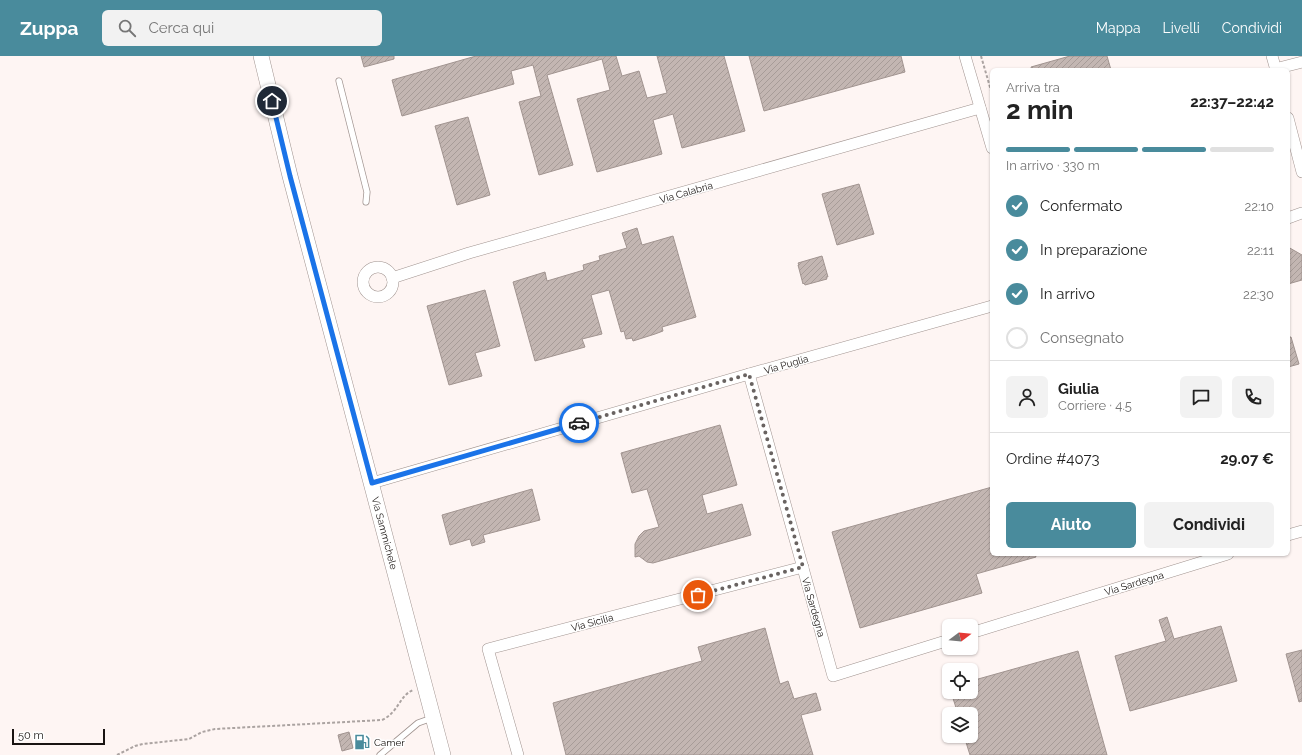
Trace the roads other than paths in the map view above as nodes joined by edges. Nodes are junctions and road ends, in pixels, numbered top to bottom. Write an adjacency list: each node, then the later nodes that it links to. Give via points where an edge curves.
1 (261, 56): 18 (main road, Via Sammichele, via 290,176)
2 (965, 56): 8 (street)
3 (1272, 56): 5 (street)
4 (1302, 62): 6 (street)
5 (1275, 68)
6 (1279, 68)
7 (339, 81): 12 (lane, via 366,185)
8 (980, 108): 10 (street); 15 (street, Via Calabria, via 477,251)
9 (1290, 126): 11 (street)
10 (990, 141)
11 (1302, 172)
12 (366, 202)
13 (1302, 213): 14 (street)
14 (1290, 217)
15 (392, 278)
16 (990, 307): 17 (street, Via Puglia)
17 (749, 374): 18 (street, Via Puglia); 22 (street, Via Sardegna)
18 (372, 483): 25 (main road, Via Sammichele)
19 (1302, 531): 20 (street)
20 (1290, 534)
21 (1221, 556): 23 (street, Via Sardegna)
22 (803, 567): 24 (street, Via Sardegna, via 833,676); 28 (street, Via Sicilia, via 488,649)
23 (978, 631)
24 (942, 642)
25 (434, 717): 26 (lane, via 418,723); 27 (main road, Via Sammichele)
26 (380, 755)
27 (443, 755)
28 (518, 755)

